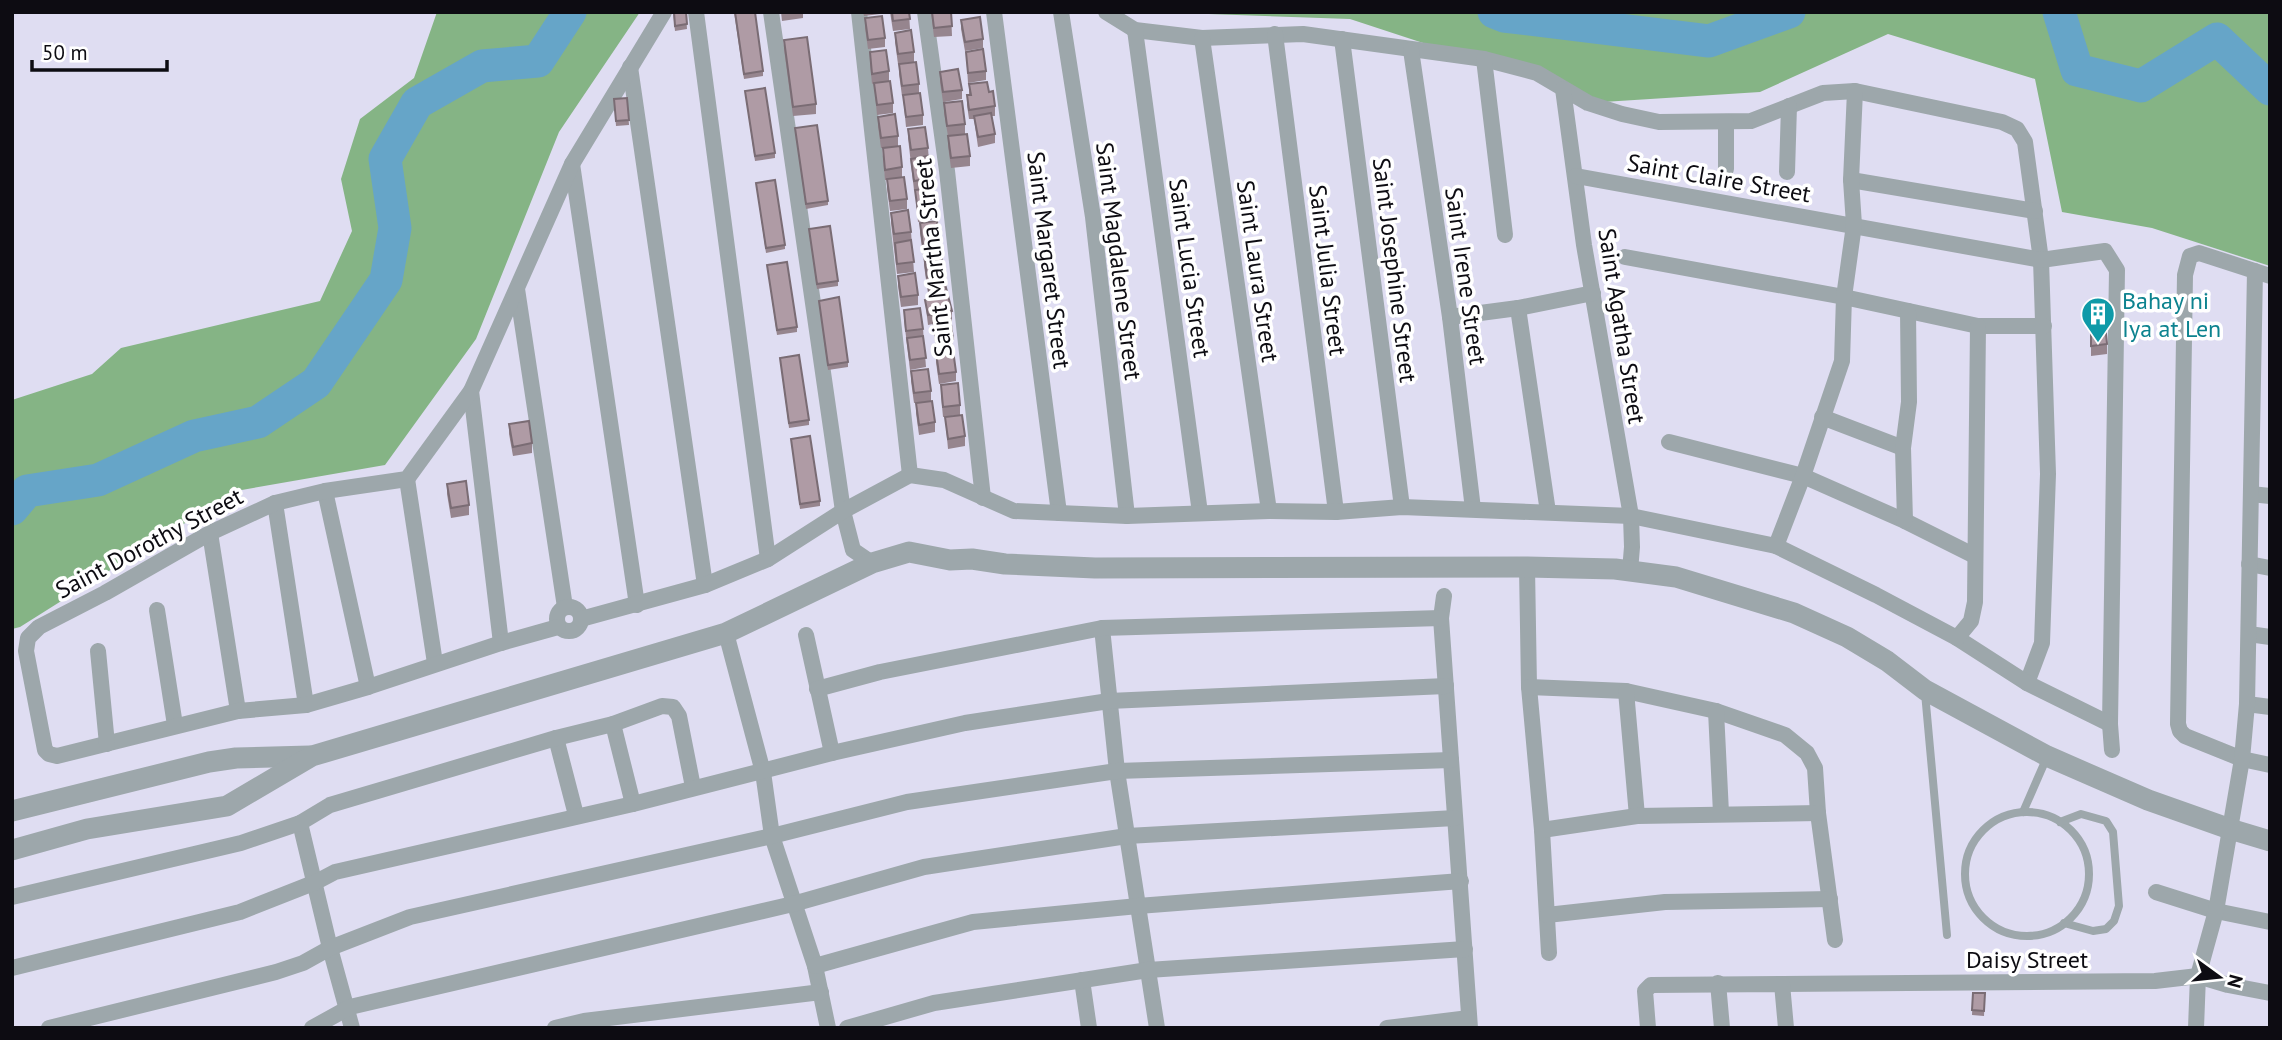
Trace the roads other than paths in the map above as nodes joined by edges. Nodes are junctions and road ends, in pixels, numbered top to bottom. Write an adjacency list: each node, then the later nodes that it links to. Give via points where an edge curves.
1 (664, 12): 15 (street)
2 (696, 12): 65 (street)
3 (771, 12): 53 (street)
4 (859, 12): 43 (street)
5 (925, 12): 49 (street, Saint Martha Street)
6 (994, 12): 57 (street, Saint Margaret Street)
7 (1061, 12): 59 (street, Saint Magdalene Street, via 1093,217)
8 (1106, 12): 9 (street)
9 (1135, 30): 11 (street); 58 (street, Saint Lucia Street)
10 (1275, 34): 11 (street); 12 (street); 55 (street, Saint Julia Street)
11 (1202, 38): 54 (street, Saint Laura Street)
12 (1342, 39): 13 (street); 51 (street, Saint Josephine Street)
13 (1411, 50): 14 (street); 36 (street, Saint Irene Street)
14 (1484, 59): 16 (street, via 1537,73); 27 (street)
15 (631, 67): 20 (street); 71 (street)
16 (1563, 89): 19 (street, via 1588,103 1659,122); 23 (street, Saint Agatha Street)
17 (1855, 92): 18 (street, via 1823,93); 24 (street); 25 (street, via 2017,129 2025,142)
18 (1789, 106): 19 (street, via 1751,121); 22 (street)
19 (1726, 122): 21 (street)
20 (572, 164): 31 (street); 73 (street)
21 (1726, 169)
22 (1787, 172)
23 (1576, 176): 26 (street, Saint Claire Street); 32 (street, Saint Agatha Street)
24 (1851, 180): 25 (street); 26 (street)
25 (2035, 211): 29 (street)
26 (1854, 225): 29 (street, Saint Claire Street); 33 (street)
27 (1505, 235)
28 (1625, 257): 33 (street)
29 (2041, 260): 38 (street); 102 (street, Saint Claire Street, via 2105,251 2117,270)
30 (2262, 273): 47 (street); 110 (street, via 2199,253 2190,256 2185,275 2178,724 2185,736)
31 (517, 289): 39 (street); 74 (street)
32 (1593, 293): 34 (street); 60 (street, Saint Agatha Street)
33 (1844, 297): 35 (street); 40 (street, via 1842,361)
34 (1518, 308): 36 (street); 56 (street)
35 (1908, 311): 37 (street); 42 (street, via 1909,402)
36 (1450, 317): 52 (street, Saint Irene Street)
37 (1978, 326): 38 (street); 64 (street)
38 (2044, 326): 88 (street, via 2048,474 2042,643)
39 (471, 391): 45 (street); 85 (street)
40 (1822, 417): 42 (street); 44 (street)
41 (1669, 442): 44 (street)
42 (1903, 448): 61 (street)
43 (910, 475): 49 (street, via 944,480); 53 (street)
44 (1803, 476): 61 (street); 63 (street)
45 (407, 479): 46 (street, Saint Dorothy Street); 87 (street)
46 (325, 491): 50 (street, Saint Dorothy Street); 90 (street)
47 (2251, 494): 48 (street); 67 (street)
48 (2270, 496)
49 (983, 498): 57 (street, via 1014,511)
50 (275, 503): 62 (street, Saint Dorothy Street); 97 (street)
51 (1402, 507): 52 (street); 55 (street)
52 (1474, 509): 56 (street)
53 (843, 511): 65 (street); 66 (street, via 853,550)
54 (1269, 511): 55 (street); 58 (street)
55 (1336, 512)
56 (1548, 512): 60 (street)
57 (1059, 513): 59 (street)
58 (1199, 513): 59 (street)
59 (1127, 516)
60 (1631, 516): 63 (street); 70 (street, Saint Agatha Street)
61 (1905, 521): 64 (street)
62 (210, 533): 99 (street); 105 (street, Saint Dorothy Street, via 39,627 28,638 26,651 45,750 57,756)
63 (1776, 545): 84 (street)
64 (1975, 556): 84 (street, via 1971,621)
65 (768, 559): 71 (street)
66 (872, 563): 68 (street, via 909,552 950,560 1095,568); 80 (street)
67 (2249, 564): 69 (street); 81 (street)
68 (1527, 568): 70 (street); 91 (street)
69 (2270, 568)
70 (1630, 571): 93 (street, via 1676,577 1794,613 1847,637)
71 (705, 584): 73 (street)
72 (1444, 597): 76 (street)
73 (637, 605): 77 (street)
74 (565, 607): 77 (street, via 573,607); 78 (street, via 558,612)
75 (157, 610): 103 (street)
76 (1441, 618): 79 (street); 89 (street)
77 (581, 620): 78 (street, via 572,632)
78 (558, 627): 85 (street, Saint Dorothy Street)
79 (1102, 628): 92 (street); 95 (street)
80 (726, 633): 108 (street); 114 (street)
81 (2249, 634): 83 (street); 96 (street)
82 (806, 635): 92 (street)
83 (2270, 637)
84 (1957, 638): 88 (street)
85 (501, 643): 87 (street, Saint Dorothy Street)
86 (98, 651): 105 (street)
87 (435, 663): 90 (street, Saint Dorothy Street)
88 (2027, 683): 102 (street)
89 (1446, 686): 95 (street); 111 (street)
90 (368, 687): 97 (street, Saint Dorothy Street)
91 (1529, 687): 94 (street); 126 (street)
92 (817, 689): 107 (street)
93 (1925, 690): 109 (street); 143 (lane)
94 (1626, 691): 100 (street); 122 (street)
95 (1109, 701): 107 (street, via 965,723); 113 (street)
96 (2247, 704): 98 (street); 110 (street)
97 (306, 705): 99 (street, Saint Dorothy Street)
98 (2270, 707)
99 (237, 711): 103 (street, Saint Dorothy Street)
100 (1716, 711): 119 (street); 120 (street, via 1785,735 1807,753 1815,768)
101 (613, 724): 104 (street); 115 (street, via 662,706 673,707 679,716); 116 (street)
102 (2110, 724): 106 (street)
103 (175, 725): 105 (street, Saint Dorothy Street)
104 (556, 738): 121 (street); 125 (street, via 330,805)
105 (107, 744)
106 (2112, 750)
107 (832, 753): 114 (street)
108 (312, 756): 117 (street, via 209,762); 131 (street, via 227,806 88,829)
109 (2047, 756): 118 (lane); 127 (street)
110 (2242, 759): 112 (street); 127 (street)
111 (1451, 760): 113 (street); 123 (street)
112 (2270, 765)
113 (1117, 771): 128 (street, via 907,802); 129 (street)
114 (763, 772): 115 (street); 128 (street)
115 (693, 787): 116 (street)
116 (633, 804): 121 (street)
117 (12, 811)
118 (2023, 812): 124 (lane); 142 (lane, via 2000,818 1980,833 1968,855 1965,879 1972,902 1986,922 2008,934 2032,937)
119 (1721, 813): 120 (street); 122 (street)
120 (1818, 813): 136 (street)
121 (576, 815): 133 (street, via 335,872)
122 (1636, 816): 126 (street)
123 (1455, 818): 129 (street); 132 (street)
124 (2060, 822): 142 (lane, via 2083,847 2090,870 2086,894 2074,916); 142 (lane, via 2081,814 2106,821 2113,832 2119,906 2106,929 2093,931)
125 (300, 823): 133 (street); 135 (street, via 241,843)
126 (1542, 830): 140 (street)
127 (2230, 830): 130 (street); 139 (street)
128 (772, 836): 137 (street); 145 (street, via 410,917)
129 (1127, 836): 137 (street, via 923,867); 138 (street)
130 (2270, 841)
131 (12, 850)
132 (1461, 881): 138 (street); 146 (street)
133 (316, 882): 145 (street); 149 (street, via 240,912)
134 (2156, 892): 139 (street)
135 (12, 897)
136 (1830, 899): 140 (street, via 1665,902); 144 (street)
137 (793, 904): 148 (street); 157 (street)
138 (1138, 906): 148 (street, via 973,922); 150 (street)
139 (2216, 911): 141 (street); 151 (street)
140 (1547, 915): 147 (street)
141 (2270, 922)
142 (2064, 923)
143 (1947, 936)
144 (1835, 940)
145 (330, 947): 157 (street); 160 (street, via 303,963 254,978)
146 (1465, 949): 150 (street); 158 (street)
147 (1549, 953)
148 (815, 966): 155 (street)
149 (12, 968)
150 (1148, 970): 152 (street); 167 (street)
151 (2198, 976): 154 (street, Daisy Street, via 2155,981); 156 (street, Daisy Street); 172 (street)
152 (1082, 980): 165 (street, via 934,1003); 166 (street)
153 (1718, 983): 154 (street, Daisy Street); 169 (street, Daisy Street, via 1651,985 1645,991); 170 (street)
154 (1782, 984): 171 (street)
155 (821, 992): 159 (street); 164 (street)
156 (2270, 993)
157 (347, 1009): 161 (street); 162 (street)
158 (1470, 1023): 168 (street)
159 (585, 1024): 163 (street)
160 (49, 1028)
161 (312, 1028)
162 (352, 1028)
163 (555, 1028)
164 (828, 1028)
165 (847, 1028)
166 (1089, 1028)
167 (1157, 1028)
168 (1387, 1028)
169 (1648, 1028)
170 (1722, 1028)
171 (1786, 1028)
172 (2196, 1028)

